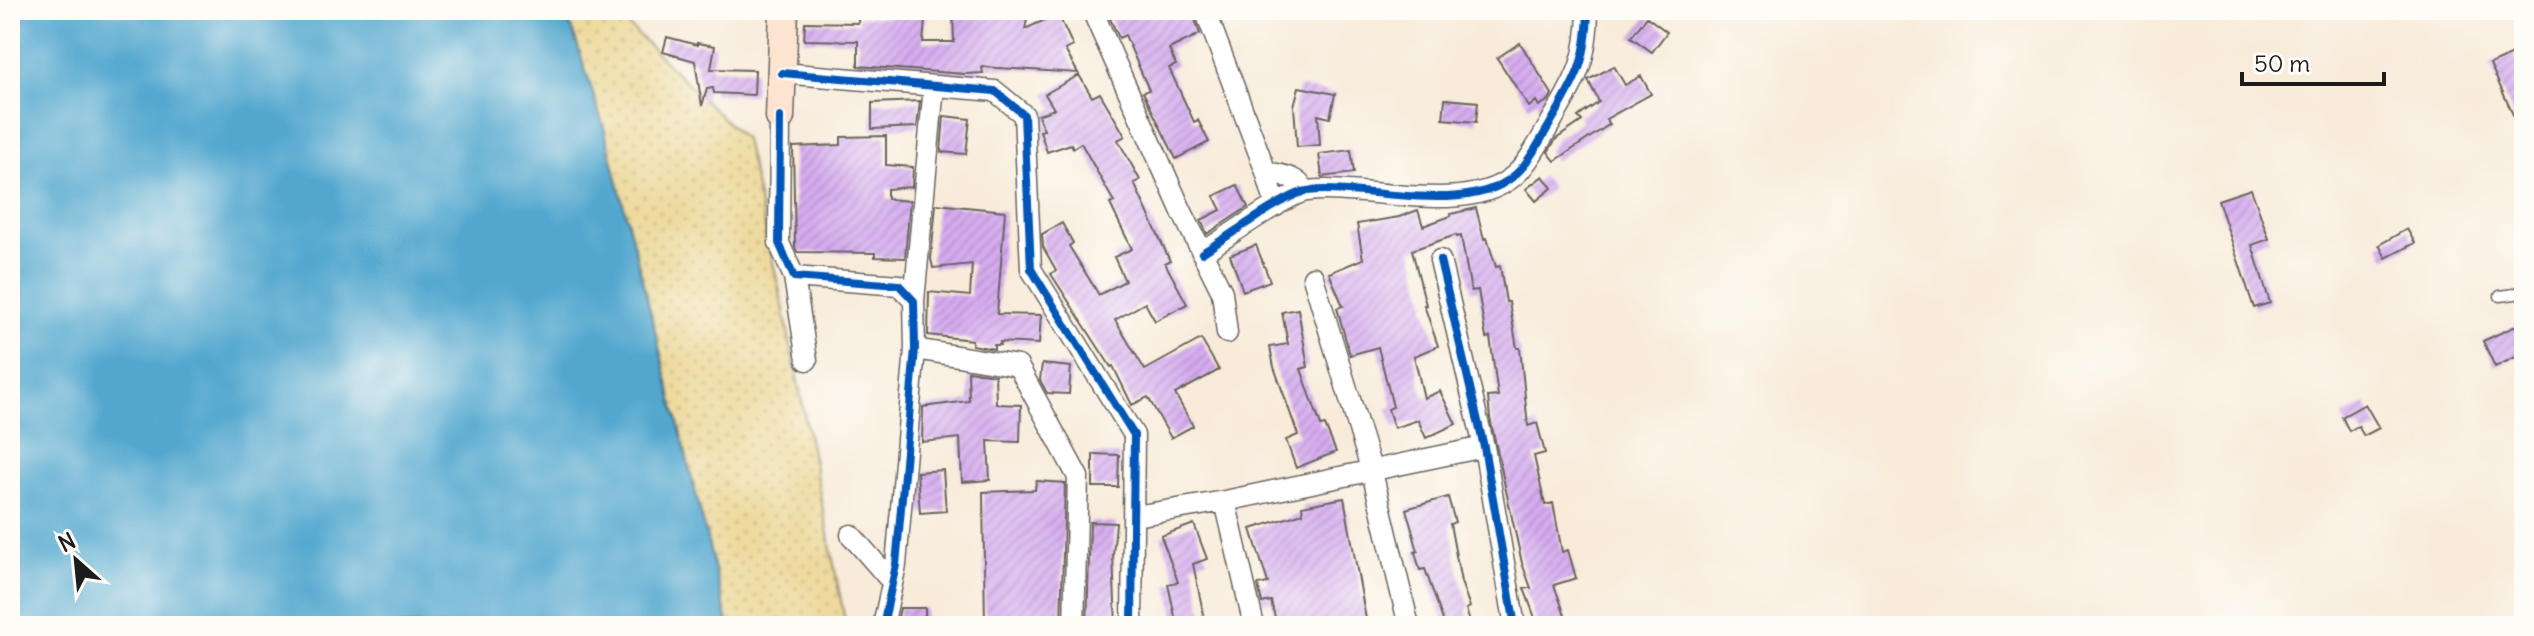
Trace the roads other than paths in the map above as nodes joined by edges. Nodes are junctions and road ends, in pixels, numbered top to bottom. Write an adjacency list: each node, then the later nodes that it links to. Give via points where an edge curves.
1 (784, 10): 5 (main road)
2 (1092, 10): 11 (street)
3 (1205, 10): 8 (street)
4 (1588, 10): 9 (street, via 1579,72 1520,171 1494,189 1464,197)
5 (782, 73): 6 (street); 7 (main road)
6 (934, 86): 17 (street); 24 (street, via 995,91 1024,115 1031,269 1134,435)
7 (780, 117): 13 (street, via 779,243)
8 (1266, 172): 9 (street, via 1287,176); 10 (street)
9 (1305, 191): 10 (street)
10 (1276, 206): 11 (street)
11 (1202, 253): 18 (street, via 1222,292)
12 (1440, 260): 21 (street)
13 (794, 277): 17 (street, via 899,285); 20 (street)
14 (1313, 277): 22 (street)
15 (2524, 289): 16 (lane)
16 (2500, 296)
17 (914, 301): 19 (street)
18 (1227, 333)
19 (915, 349): 26 (street); 28 (street, via 1018,366 1078,477)
20 (807, 360)
21 (1484, 447): 22 (street); 32 (street)
22 (1372, 472): 23 (street); 31 (street)
23 (1225, 501): 24 (street); 30 (street)
24 (1135, 516): 29 (street)
25 (851, 535): 26 (street)
26 (892, 582): 27 (street)
27 (883, 626)
28 (1074, 626)
29 (1132, 626)
30 (1254, 626)
31 (1409, 626)
32 (1515, 626)

